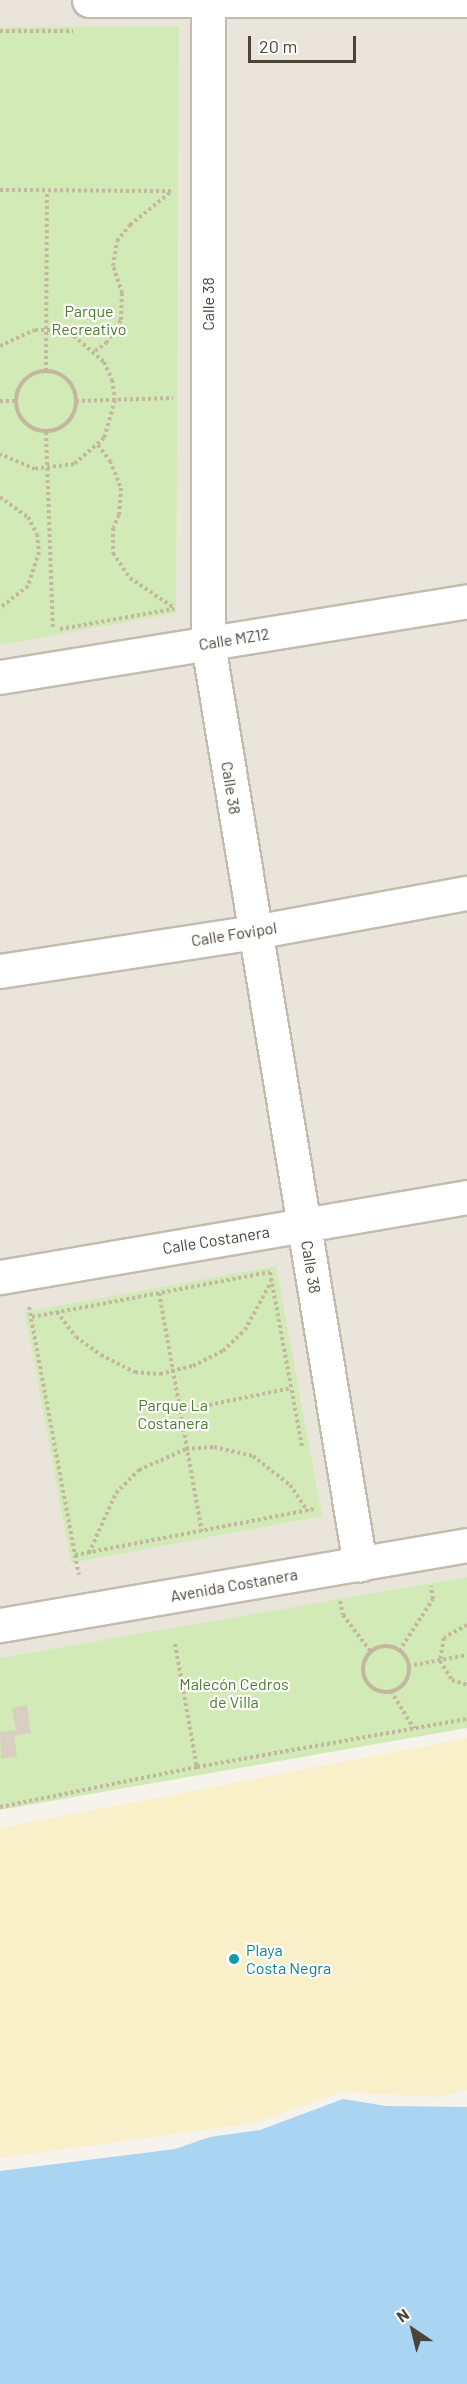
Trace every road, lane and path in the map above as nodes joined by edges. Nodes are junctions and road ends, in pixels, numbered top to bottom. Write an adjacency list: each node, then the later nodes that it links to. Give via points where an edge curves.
1 (89, 0): 3 (street)
2 (467, 0): 3 (street)
3 (208, 2): 35 (street, Calle 38)
4 (0, 31): 5 (path)
5 (80, 31)
6 (172, 180): 9 (path)
7 (0, 190): 8 (path)
8 (47, 191): 9 (path); 11 (path)
9 (172, 191): 10 (path); 13 (path, via 130,225 117,241 113,266 122,293 121,320)
10 (172, 202)
11 (45, 330): 12 (path, via 15,335); 13 (path, via 74,336); 14 (path)
12 (0, 345)
13 (96, 351): 17 (path, via 112,380)
14 (46, 371): 19 (path, via 24,380); 20 (path, via 67,379)
15 (172, 387): 16 (path)
16 (172, 398): 17 (path); 21 (path)
17 (115, 400): 20 (path); 23 (path, via 112,419)
18 (0, 401): 19 (path)
19 (15, 401): 22 (path, via 24,423)
20 (76, 401): 22 (path, via 67,423)
21 (173, 410)
22 (46, 432): 25 (path)
23 (98, 445): 25 (path, via 74,464); 32 (path, via 110,461 121,488 122,501 113,528 113,553 130,578)
24 (0, 454): 25 (path, via 16,464)
25 (47, 469): 27 (path)
26 (0, 497): 28 (path, via 28,517 37,534)
27 (50, 551): 28 (path); 33 (path)
28 (39, 552): 31 (path, via 28,586)
29 (174, 597): 32 (path)
30 (467, 601): 35 (street, Calle MZ12)
31 (0, 608)
32 (174, 609): 33 (path); 35 (path)
33 (52, 630): 34 (path)
34 (42, 632)
35 (208, 644): 36 (street, Calle MZ12); 38 (street, Calle 38)
36 (0, 677)
37 (467, 893): 38 (street, Calle Fovipol)
38 (254, 932): 39 (street, Calle Fovipol); 41 (street, Calle 38)
39 (0, 971)
40 (467, 1197): 41 (street, Calle Costanera)
41 (304, 1226): 42 (street, Calle Costanera); 57 (street, Calle 38)
42 (0, 1277)
43 (272, 1281): 44 (path, via 270,1272); 46 (path, via 245,1330 223,1351); 47 (path)
44 (159, 1293): 45 (path); 46 (path)
45 (57, 1312): 46 (path, via 76,1337 101,1355 135,1372); 55 (path, via 32,1317 75,1556)
46 (173, 1370): 48 (path)
47 (291, 1388): 48 (path); 50 (path)
48 (180, 1411): 49 (path)
49 (188, 1448): 52 (path, via 225,1448 253,1456 290,1485); 53 (path); 55 (path, via 139,1470 116,1493)
50 (304, 1455)
51 (312, 1500): 52 (path, via 314,1511)
52 (308, 1512): 53 (path)
53 (202, 1532): 55 (path)
54 (467, 1545): 56 (street, Avenida Costanera)
55 (89, 1553)
56 (425, 1553): 57 (street, Avenida Costanera); 61 (path, via 433,1599)
57 (347, 1567): 58 (street, Avenida Costanera); 62 (path, via 343,1615)
58 (0, 1625)
59 (467, 1625): 64 (path, via 444,1638)
60 (175, 1644): 70 (path)
61 (399, 1651): 62 (path, via 380,1647); 65 (path)
62 (371, 1652): 67 (path, via 363,1670 365,1680 372,1688)
63 (467, 1655): 64 (path)
64 (440, 1660): 65 (path); 66 (path, via 452,1680)
65 (408, 1666): 67 (path, via 407,1678)
66 (467, 1684)
67 (391, 1691): 69 (path)
68 (467, 1719): 69 (path)
69 (414, 1729): 70 (path)
70 (197, 1767): 71 (path)
71 (0, 1807)

